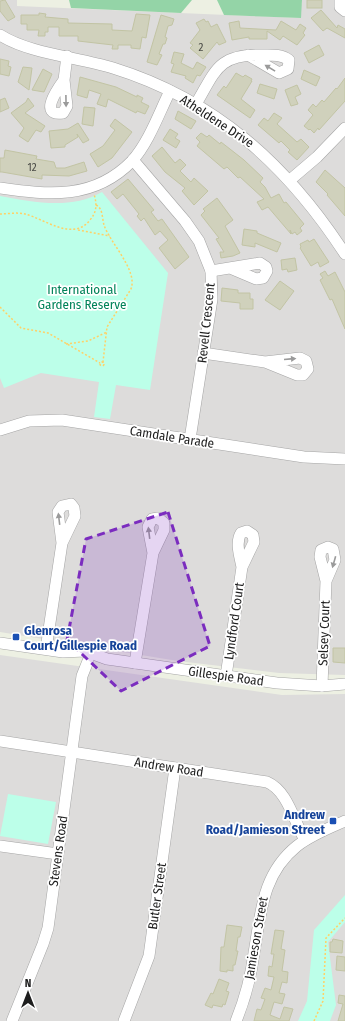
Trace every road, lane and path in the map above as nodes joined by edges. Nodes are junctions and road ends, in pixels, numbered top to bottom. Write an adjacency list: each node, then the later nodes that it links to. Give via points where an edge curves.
1 (340, 0): 2 (street, via 340,7)
2 (345, 11)
3 (0, 35): 5 (street, Atheldene Drive, via 21,46)
4 (248, 55): 8 (street, via 232,57 220,65)
5 (68, 56): 6 (street); 7 (street, Atheldene Drive, via 124,72)
6 (64, 80)
7 (170, 90): 8 (street, Atheldene Drive); 10 (street, via 146,139)
8 (196, 104): 11 (street, Atheldene Drive, via 259,149)
9 (345, 128): 11 (street)
10 (132, 160): 12 (street, via 104,182 83,190 49,194); 20 (street, Revell Crescent, via 138,164 199,241)
11 (290, 180): 18 (street, Atheldene Drive)
12 (0, 188)
13 (94, 194): 14 (path)
14 (96, 205): 16 (path, via 89,222); 17 (path)
15 (0, 214): 16 (path, via 25,214 68,230)
16 (76, 230): 17 (path)
17 (110, 236): 22 (path, via 130,272 132,283 131,290 113,317)
18 (345, 254)
19 (230, 268): 20 (street)
20 (211, 271): 24 (street, Revell Crescent, via 212,299)
21 (0, 307): 23 (path, via 21,328 44,331)
22 (107, 332): 23 (path, via 88,341); 25 (path)
23 (66, 344): 27 (path)
24 (204, 353): 26 (street); 29 (street, Revell Crescent)
25 (103, 362): 27 (path); 27 (path, via 102,366)
26 (265, 362)
27 (100, 363)
28 (0, 430): 29 (street, Camdale Parade, via 29,421 62,420)
29 (190, 439): 30 (street, Camdale Parade, via 304,457)
30 (345, 459)
31 (62, 543): 36 (street)
32 (153, 553): 38 (street)
33 (242, 567): 39 (street, Lyndford Court)
34 (326, 581): 41 (street, Selsey Court)
35 (0, 643): 36 (street, Gillespie Road)
36 (46, 649): 37 (street, Gillespie Road)
37 (85, 658): 38 (street, Gillespie Road); 43 (street, Stevens Road)
38 (135, 663): 39 (street, Gillespie Road)
39 (226, 676): 41 (street, Gillespie Road, via 277,684)
40 (345, 684): 41 (street, Gillespie Road)
41 (322, 686)
42 (0, 741): 43 (street, Andrew Road)
43 (72, 751): 44 (street, Andrew Road); 48 (street, Stevens Road)
44 (175, 768): 46 (street, Andrew Road, via 271,784 282,794); 51 (street, Butler Street, via 148,956)
45 (345, 821): 46 (street, Jamieson Street)
46 (305, 840): 52 (street, Jamieson Street, via 283,860 264,892 251,970)
47 (0, 846): 48 (street)
48 (58, 854): 50 (street, Stevens Road, via 46,936)
49 (345, 918): 53 (path, via 326,938 323,1001)
50 (12, 1021)
51 (124, 1021)
52 (236, 1021)
53 (314, 1021)

